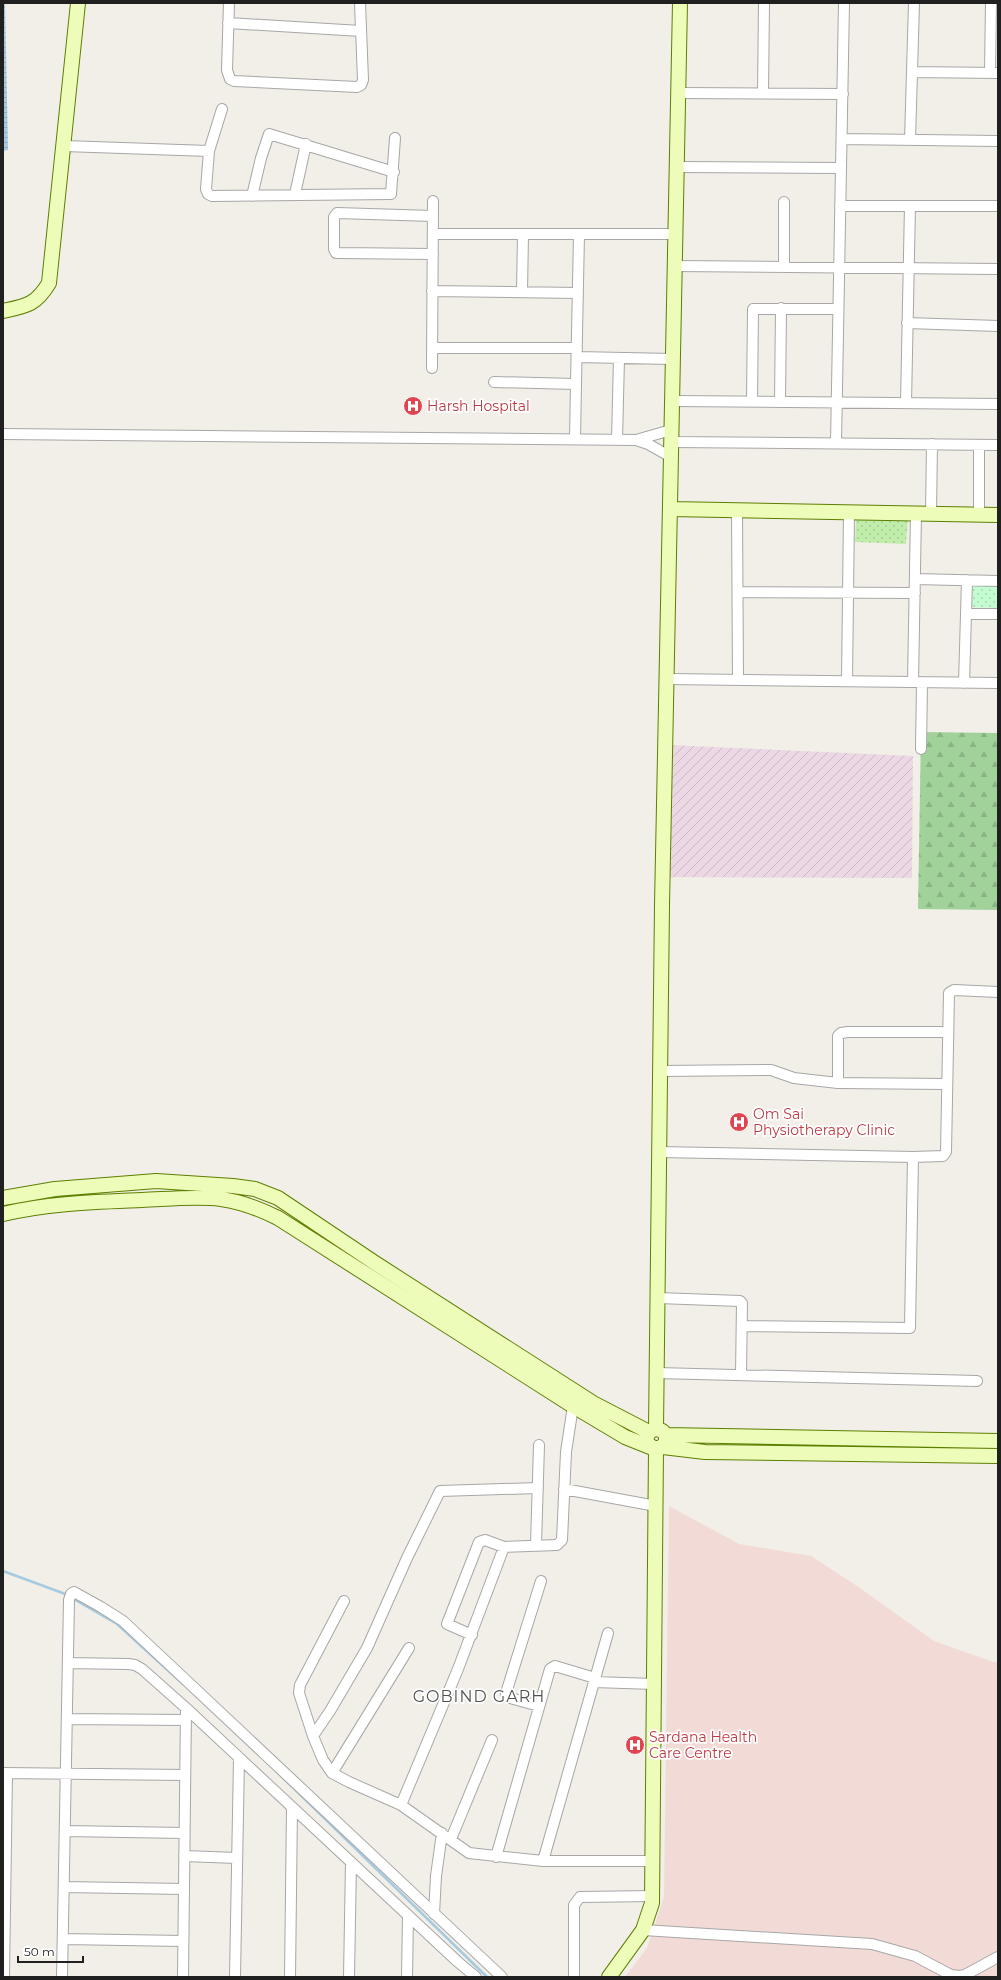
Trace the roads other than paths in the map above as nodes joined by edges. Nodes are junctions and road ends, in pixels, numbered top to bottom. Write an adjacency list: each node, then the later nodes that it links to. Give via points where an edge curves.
1 (78, 3): 23 (street)
2 (229, 3): 9 (street)
3 (360, 3): 10 (street)
4 (680, 3): 14 (street)
5 (764, 3): 15 (street)
6 (844, 3): 16 (street)
7 (914, 3): 12 (street)
8 (991, 3): 11 (street)
9 (228, 23): 10 (street); 10 (street, via 227,70 230,79 234,81 357,87 363,80)
10 (361, 31)
11 (994, 34): 13 (street)
12 (912, 72): 13 (street); 20 (street)
13 (994, 73)
14 (678, 93): 15 (street); 25 (street)
15 (763, 93): 16 (street)
16 (842, 94): 19 (street)
17 (222, 109): 24 (street)
18 (395, 138): 27 (street)
19 (842, 139): 20 (street); 26 (street)
20 (910, 140): 21 (street)
21 (998, 141)
22 (306, 144): 27 (street); 28 (street); 29 (street, via 269,134 260,158)
23 (64, 146): 24 (street); 51 (street, via 49,283 37,300 29,305)
24 (209, 151): 29 (street, via 206,189 208,194)
25 (676, 167): 26 (street); 39 (street)
26 (841, 168): 32 (street)
27 (394, 172): 28 (street, via 391,194)
28 (295, 194): 29 (street)
29 (252, 196)
30 (433, 201): 35 (street)
31 (784, 202): 42 (street)
32 (840, 206): 33 (street); 43 (street)
33 (910, 206): 34 (street); 44 (street)
34 (998, 206)
35 (433, 216): 36 (street); 40 (street, via 337,213 334,217 334,250 336,253)
36 (433, 234): 37 (street); 40 (street)
37 (522, 234): 38 (street); 47 (street)
38 (580, 234): 39 (street); 48 (street)
39 (674, 234): 41 (street)
40 (433, 254): 46 (street)
41 (674, 266): 42 (street); 57 (street)
42 (784, 267): 43 (street)
43 (839, 267): 44 (street); 50 (street)
44 (908, 267): 45 (street); 52 (street)
45 (998, 269)
46 (432, 290): 47 (street); 54 (street)
47 (522, 292): 48 (street)
48 (578, 293): 55 (street)
49 (781, 308): 50 (street); 62 (street, via 753,309); 63 (street)
50 (838, 309): 64 (street)
51 (3, 311)
52 (907, 323): 53 (street); 65 (street)
53 (998, 326)
54 (432, 348): 55 (street); 58 (street)
55 (577, 353): 56 (street); 60 (street)
56 (619, 358): 57 (street); 70 (street)
57 (672, 359): 61 (street)
58 (432, 368)
59 (494, 382): 60 (street)
60 (576, 384): 69 (street)
61 (672, 401): 62 (street); 68 (street)
62 (752, 401): 63 (street)
63 (780, 401): 64 (street)
64 (837, 402): 65 (street); 72 (street)
65 (906, 403): 66 (street)
66 (998, 404)
67 (3, 434): 69 (street)
68 (671, 436): 71 (street); 72 (street); 76 (street)
69 (575, 439): 70 (street)
70 (617, 440): 71 (street)
71 (636, 440): 76 (street)
72 (836, 443): 73 (street)
73 (932, 444): 74 (street); 81 (street)
74 (980, 445): 75 (street); 82 (street)
75 (998, 445)
76 (671, 457): 77 (street)
77 (670, 510): 78 (street); 92 (street)
78 (737, 510): 79 (street); 87 (street)
79 (849, 512): 80 (street); 88 (street)
80 (916, 513): 81 (street); 84 (street)
81 (931, 514): 82 (street)
82 (979, 514): 83 (street)
83 (998, 515)
84 (915, 579): 85 (street); 89 (street)
85 (967, 580): 86 (street); 90 (street)
86 (998, 581)
87 (738, 592): 88 (street); 93 (street)
88 (848, 593): 89 (street); 94 (street)
89 (914, 594): 95 (street)
90 (966, 614): 91 (street); 96 (street)
91 (998, 614)
92 (668, 680): 93 (street); 101 (street)
93 (738, 680): 94 (street)
94 (847, 681): 95 (street)
95 (917, 682): 96 (street); 98 (street)
96 (964, 682): 97 (street)
97 (998, 683)
98 (921, 749)
99 (998, 992): 100 (street, via 954,990 949,993)
100 (947, 1032): 102 (street, via 841,1033 838,1036); 103 (street)
101 (660, 1071): 102 (street, via 771,1070 794,1078); 104 (street)
102 (838, 1083): 103 (street)
103 (946, 1084): 105 (street, via 946,1152 943,1156)
104 (659, 1152): 105 (street); 108 (street)
105 (913, 1157): 109 (street, via 910,1328)
106 (3, 1198): 114 (street, via 55,1189 156,1181 255,1189 278,1198 593,1403)
107 (3, 1214): 113 (street, via 44,1206 102,1202 190,1198 243,1203 278,1218)
108 (658, 1298): 109 (street, via 740,1301); 110 (street)
109 (742, 1326): 111 (street)
110 (657, 1373): 111 (street); 114 (street)
111 (741, 1375): 112 (street)
112 (977, 1380)
113 (573, 1406): 114 (street, via 625,1437); 119 (street, via 566,1452)
114 (657, 1440): 115 (street); 117 (street, via 705,1452); 120 (street)
115 (998, 1441)
116 (539, 1445): 118 (street)
117 (998, 1456)
118 (538, 1488): 121 (street); 135 (street, via 440,1491 367,1648)
119 (564, 1490): 120 (street); 121 (street, via 562,1540 557,1545)
120 (656, 1506): 130 (street)
121 (536, 1545): 122 (street)
122 (504, 1547): 126 (street); 126 (street, via 485,1540 479,1542 448,1621 450,1626)
123 (541, 1581): 131 (street, via 506,1693 510,1698)
124 (344, 1601): 135 (street, via 300,1685 299,1693)
125 (608, 1632): 129 (street)
126 (472, 1635): 142 (street)
127 (409, 1648): 138 (street)
128 (68, 1663): 132 (street, via 135,1666 142,1669); 133 (street); 156 (street, via 72,1592 123,1621)
129 (594, 1680): 130 (street); 131 (street, via 552,1667); 150 (street)
130 (654, 1684): 151 (street)
131 (539, 1706): 148 (street)
132 (186, 1708): 134 (street); 137 (street)
133 (67, 1719): 134 (street); 140 (street)
134 (186, 1720): 141 (street)
135 (313, 1736): 138 (street, via 323,1760)
136 (492, 1740): 146 (street)
137 (238, 1759): 143 (street); 149 (street)
138 (332, 1772): 142 (street)
139 (5, 1773): 140 (street); 163 (street)
140 (66, 1773): 141 (street); 144 (street)
141 (185, 1775): 145 (street)
142 (401, 1805): 146 (street)
143 (292, 1807): 152 (street); 167 (street)
144 (65, 1831): 145 (street); 153 (street)
145 (184, 1833): 147 (street)
146 (446, 1836): 148 (street, via 469,1853); 156 (street, via 436,1876)
147 (184, 1856): 149 (street); 154 (street)
148 (496, 1856): 150 (street)
149 (236, 1858): 166 (street)
150 (543, 1861): 151 (street)
151 (653, 1861): 155 (street)
152 (351, 1862): 157 (street); 168 (street)
153 (64, 1887): 154 (street); 159 (street)
154 (184, 1889): 160 (street)
155 (652, 1896): 158 (street); 171 (street, via 580,1897 576,1900)
156 (434, 1914): 170 (street)
157 (408, 1916): 162 (street); 169 (street)
158 (643, 1930): 161 (street, via 872,1944 915,1956 951,1975 959,1976); 172 (street)
159 (63, 1939): 160 (street); 164 (street)
160 (183, 1940): 165 (street)
161 (998, 1957)
162 (472, 1975)
163 (4, 1977)
164 (62, 1977)
165 (183, 1977)
166 (235, 1977)
167 (290, 1977)
168 (349, 1977)
169 (408, 1977)
170 (502, 1977)
171 (574, 1977)
172 (609, 1977)

